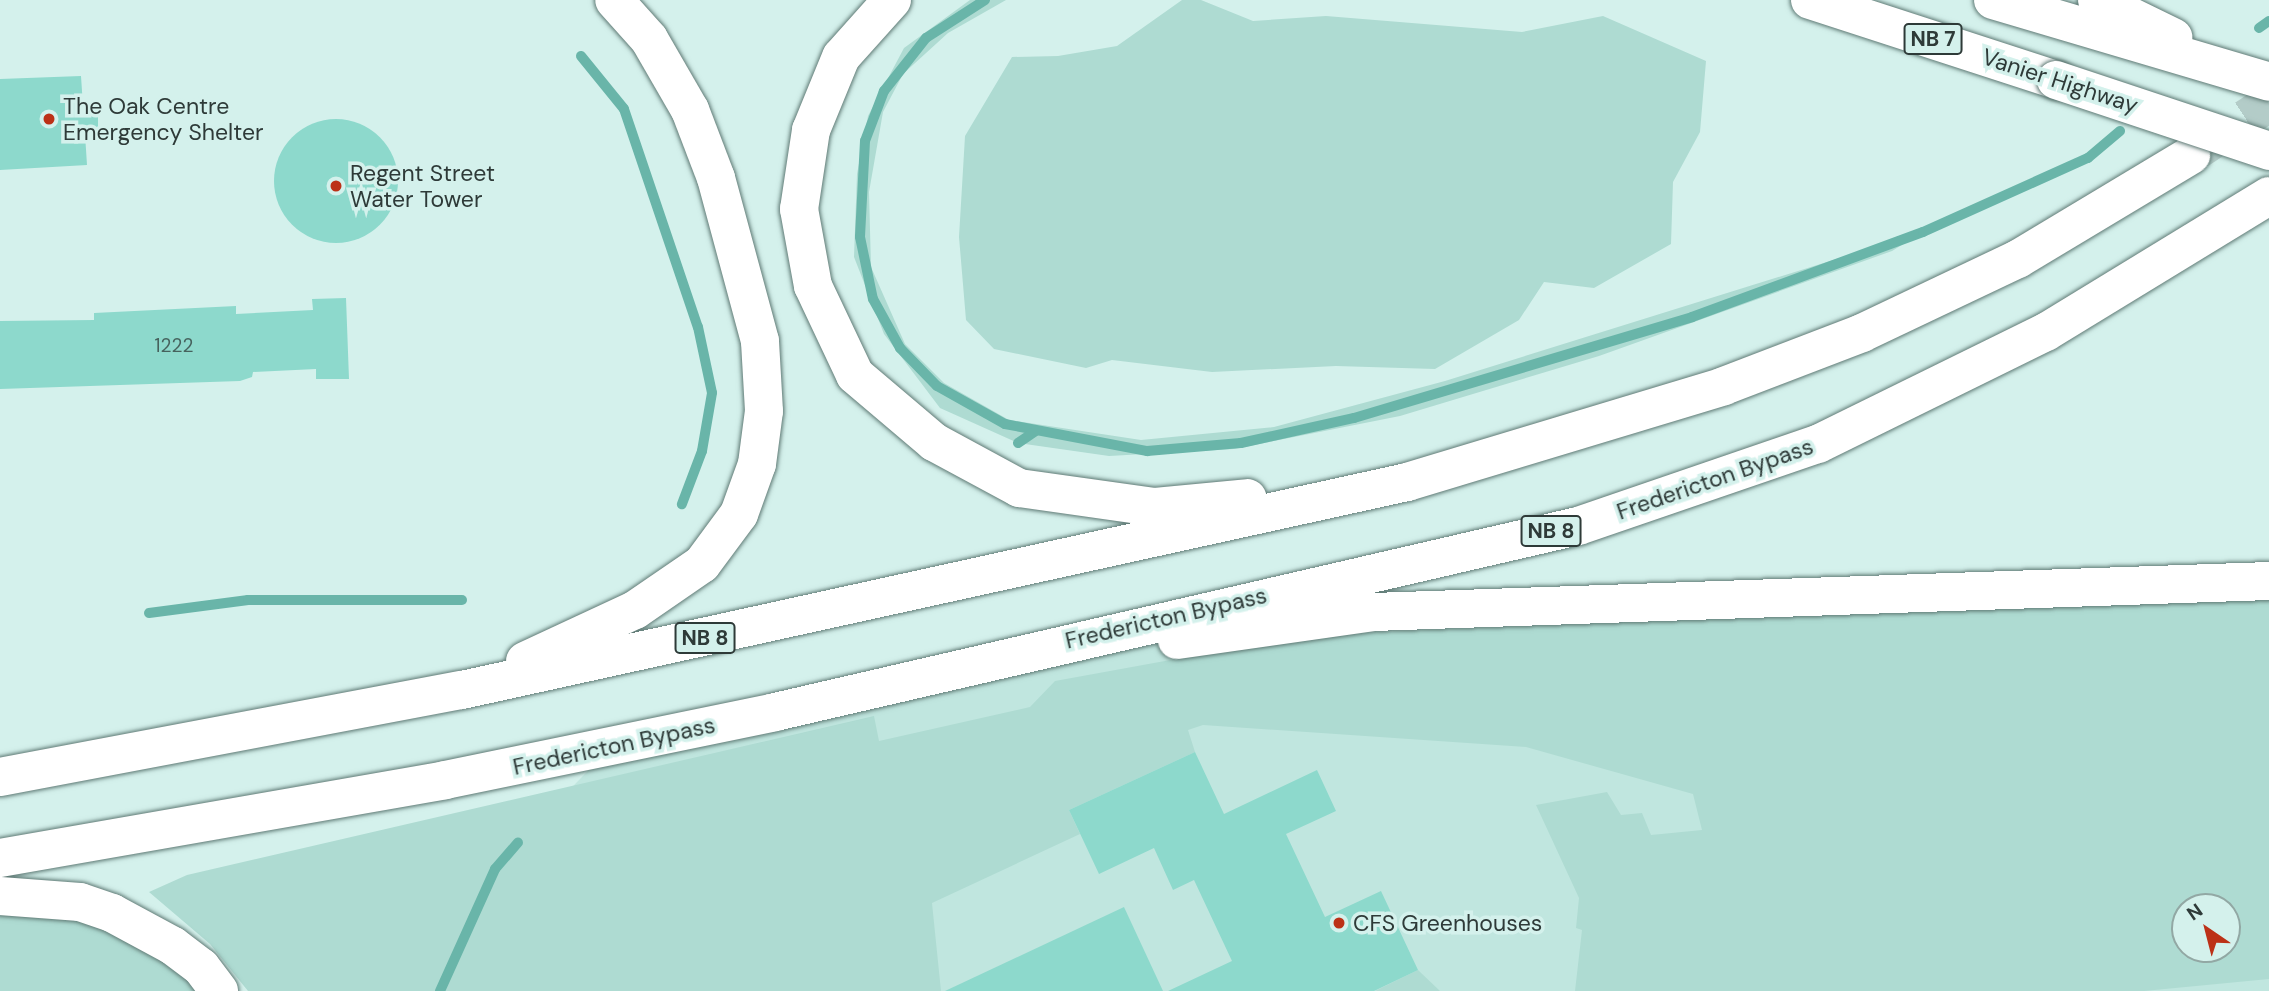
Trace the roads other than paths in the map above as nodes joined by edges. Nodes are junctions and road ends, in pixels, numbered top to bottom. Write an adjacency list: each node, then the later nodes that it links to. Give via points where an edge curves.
1 (614, 0): 13 (highway, via 649,39 690,110 716,178 760,341 764,411 757,464 739,514 702,564 635,610)
2 (892, 0): 11 (highway, via 841,57 811,130 799,209 813,286 855,375 934,442 1019,488 1155,507)
3 (1810, 0): 8 (highway, Vanier Highway / NB 7, bridge)
4 (1993, 0): 6 (highway)
5 (2097, 0): 6 (highway)
6 (2127, 31): 7 (highway)
7 (2269, 82)
8 (2269, 150)
9 (2191, 155): 11 (highway, NB 8, via 2018,259 1862,333 1724,386)
10 (2269, 196): 14 (highway, Fredericton Bypass / NB 8, via 2046,332 1805,448 1578,526)
11 (1407, 482): 13 (highway, NB 8)
12 (2269, 581): 14 (highway, via 1373,612 1215,633)
13 (462, 690): 15 (highway, NB 8)
14 (775, 712): 16 (highway, Fredericton Bypass / NB 8, via 445,780)
15 (0, 777)
16 (0, 858)
17 (0, 896): 18 (highway, via 80,902 112,913 173,946 201,967)
18 (219, 991)

